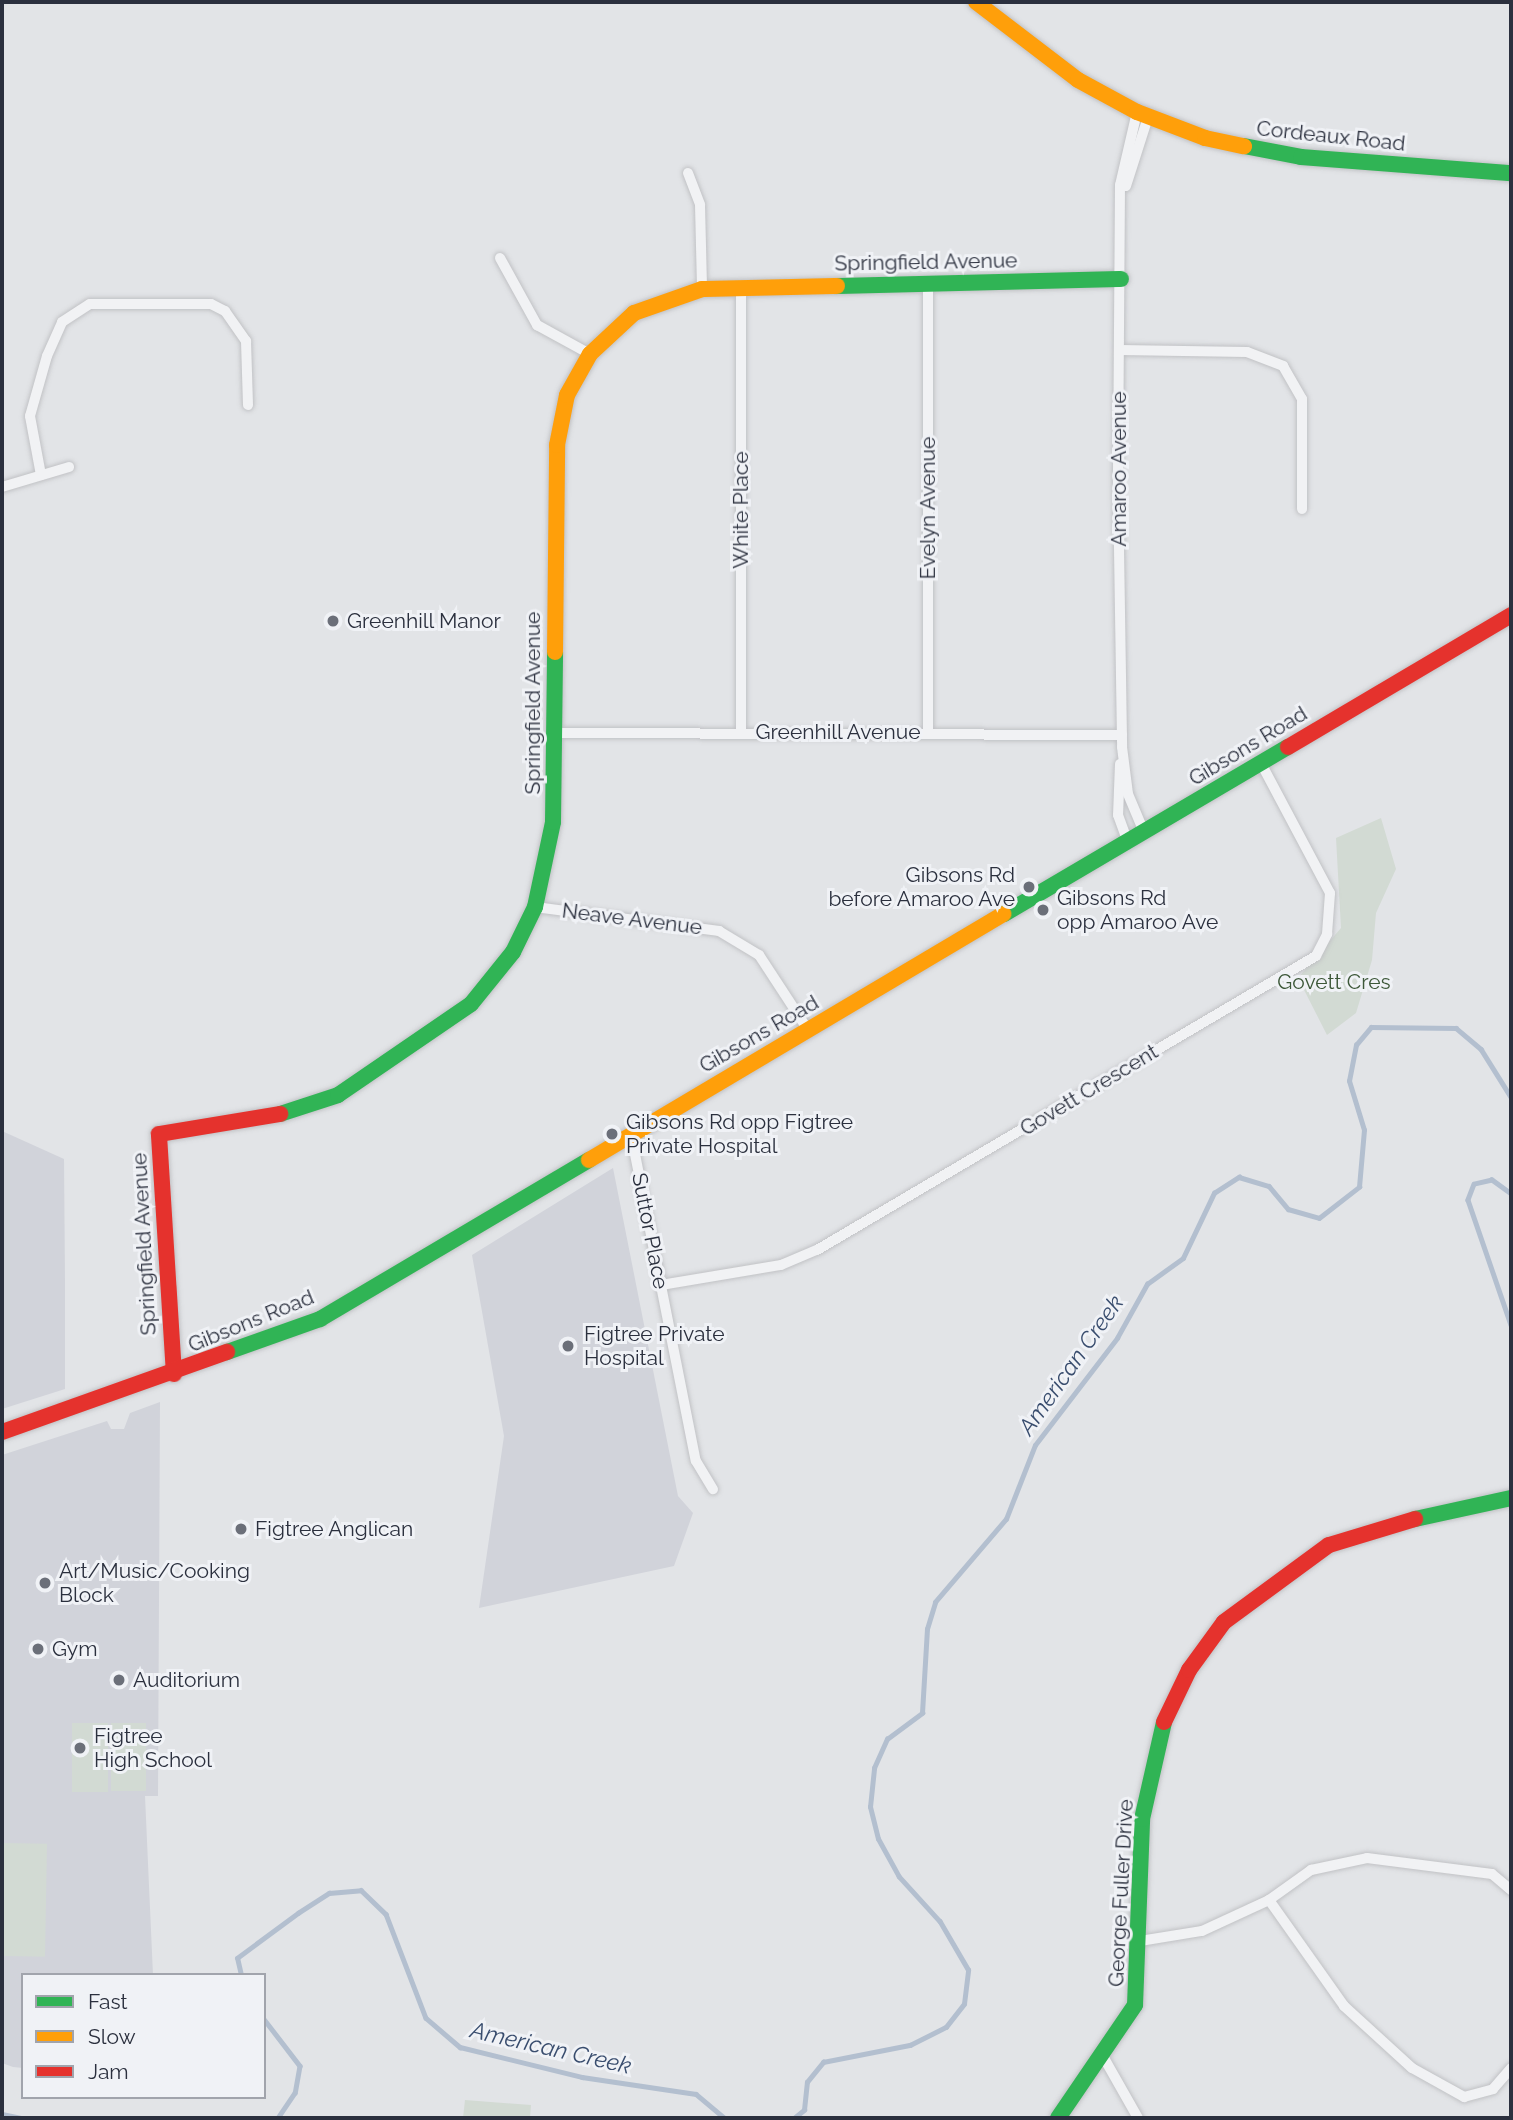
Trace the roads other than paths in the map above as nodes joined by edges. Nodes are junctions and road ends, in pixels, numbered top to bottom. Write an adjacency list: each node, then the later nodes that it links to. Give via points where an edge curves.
1 (976, 2): 2 (street, Cordeaux Road, via 1046,59)
2 (1143, 115): 4 (street, Cordeaux Road, via 1205,138 1301,158); 6 (street, Amaroo Avenue, via 1123,191)
3 (688, 173): 9 (street, via 700,205)
4 (1511, 173)
5 (500, 258): 11 (street, via 537,325)
6 (1121, 279): 7 (street, Springfield Avenue); 10 (street, Amaroo Avenue)
7 (928, 283): 8 (street, Springfield Avenue); 20 (street, Evelyn Avenue)
8 (741, 287): 9 (street, Springfield Avenue); 18 (street, White Place)
9 (702, 289): 11 (street, Springfield Avenue, via 634,313)
10 (1120, 350): 16 (street, via 1247,352 1283,366 1302,400); 21 (street, Amaroo Avenue)
11 (590, 354): 19 (street, Springfield Avenue, via 567,395 557,444)
12 (248, 405): 14 (street, via 246,341 225,312 211,304 90,304 62,322 47,356 30,416)
13 (69, 467): 14 (street)
14 (41, 475): 15 (street)
15 (2, 487)
16 (1302, 509)
17 (1511, 615): 23 (street, Gibsons Road)
18 (741, 732): 19 (street, Greenhill Avenue); 20 (street, Greenhill Avenue)
19 (554, 733): 26 (street, Springfield Avenue, via 553,822)
20 (928, 733): 21 (street, Greenhill Avenue)
21 (1122, 735): 22 (street, Amaroo Avenue)
22 (1122, 747): 24 (street, Amaroo Avenue, via 1128,793); 25 (street, Amaroo Avenue, via 1118,815)
23 (1261, 763): 24 (street, Gibsons Road); 29 (street, Govett Crescent, via 1330,893 1327,934 1316,956 817,1250 781,1265)
24 (1144, 832): 25 (street, Gibsons Road)
25 (1128, 842): 27 (street, Gibsons Road)
26 (535, 907): 27 (street, Neave Avenue, via 719,931 760,955); 30 (street, Springfield Avenue, via 513,951 471,1004 338,1095 293,1112 159,1134)
27 (808, 1030): 28 (street, Gibsons Road)
28 (631, 1134): 29 (street, Suttor Place); 30 (street, Gibsons Road, via 320,1319)
29 (661, 1285): 32 (street, Suttor Place, via 696,1461)
30 (174, 1374): 31 (street, Gibsons Road)
31 (2, 1432)
32 (713, 1489)
33 (1511, 1499): 36 (street, George Fuller Drive, via 1369,1529 1329,1545 1224,1622 1189,1671 1161,1727 1142,1819)
34 (1511, 1890): 35 (street, via 1492,1874 1367,1858 1311,1870)
35 (1269, 1900): 36 (street, via 1202,1931); 38 (street, via 1344,2007 1412,2068 1464,2097 1493,2088)
36 (1140, 1941): 37 (street, George Fuller Drive, via 1135,2005)
37 (1104, 2057): 39 (street, George Fuller Drive); 40 (street)
38 (1511, 2068)
39 (1058, 2118)
40 (1138, 2118)

